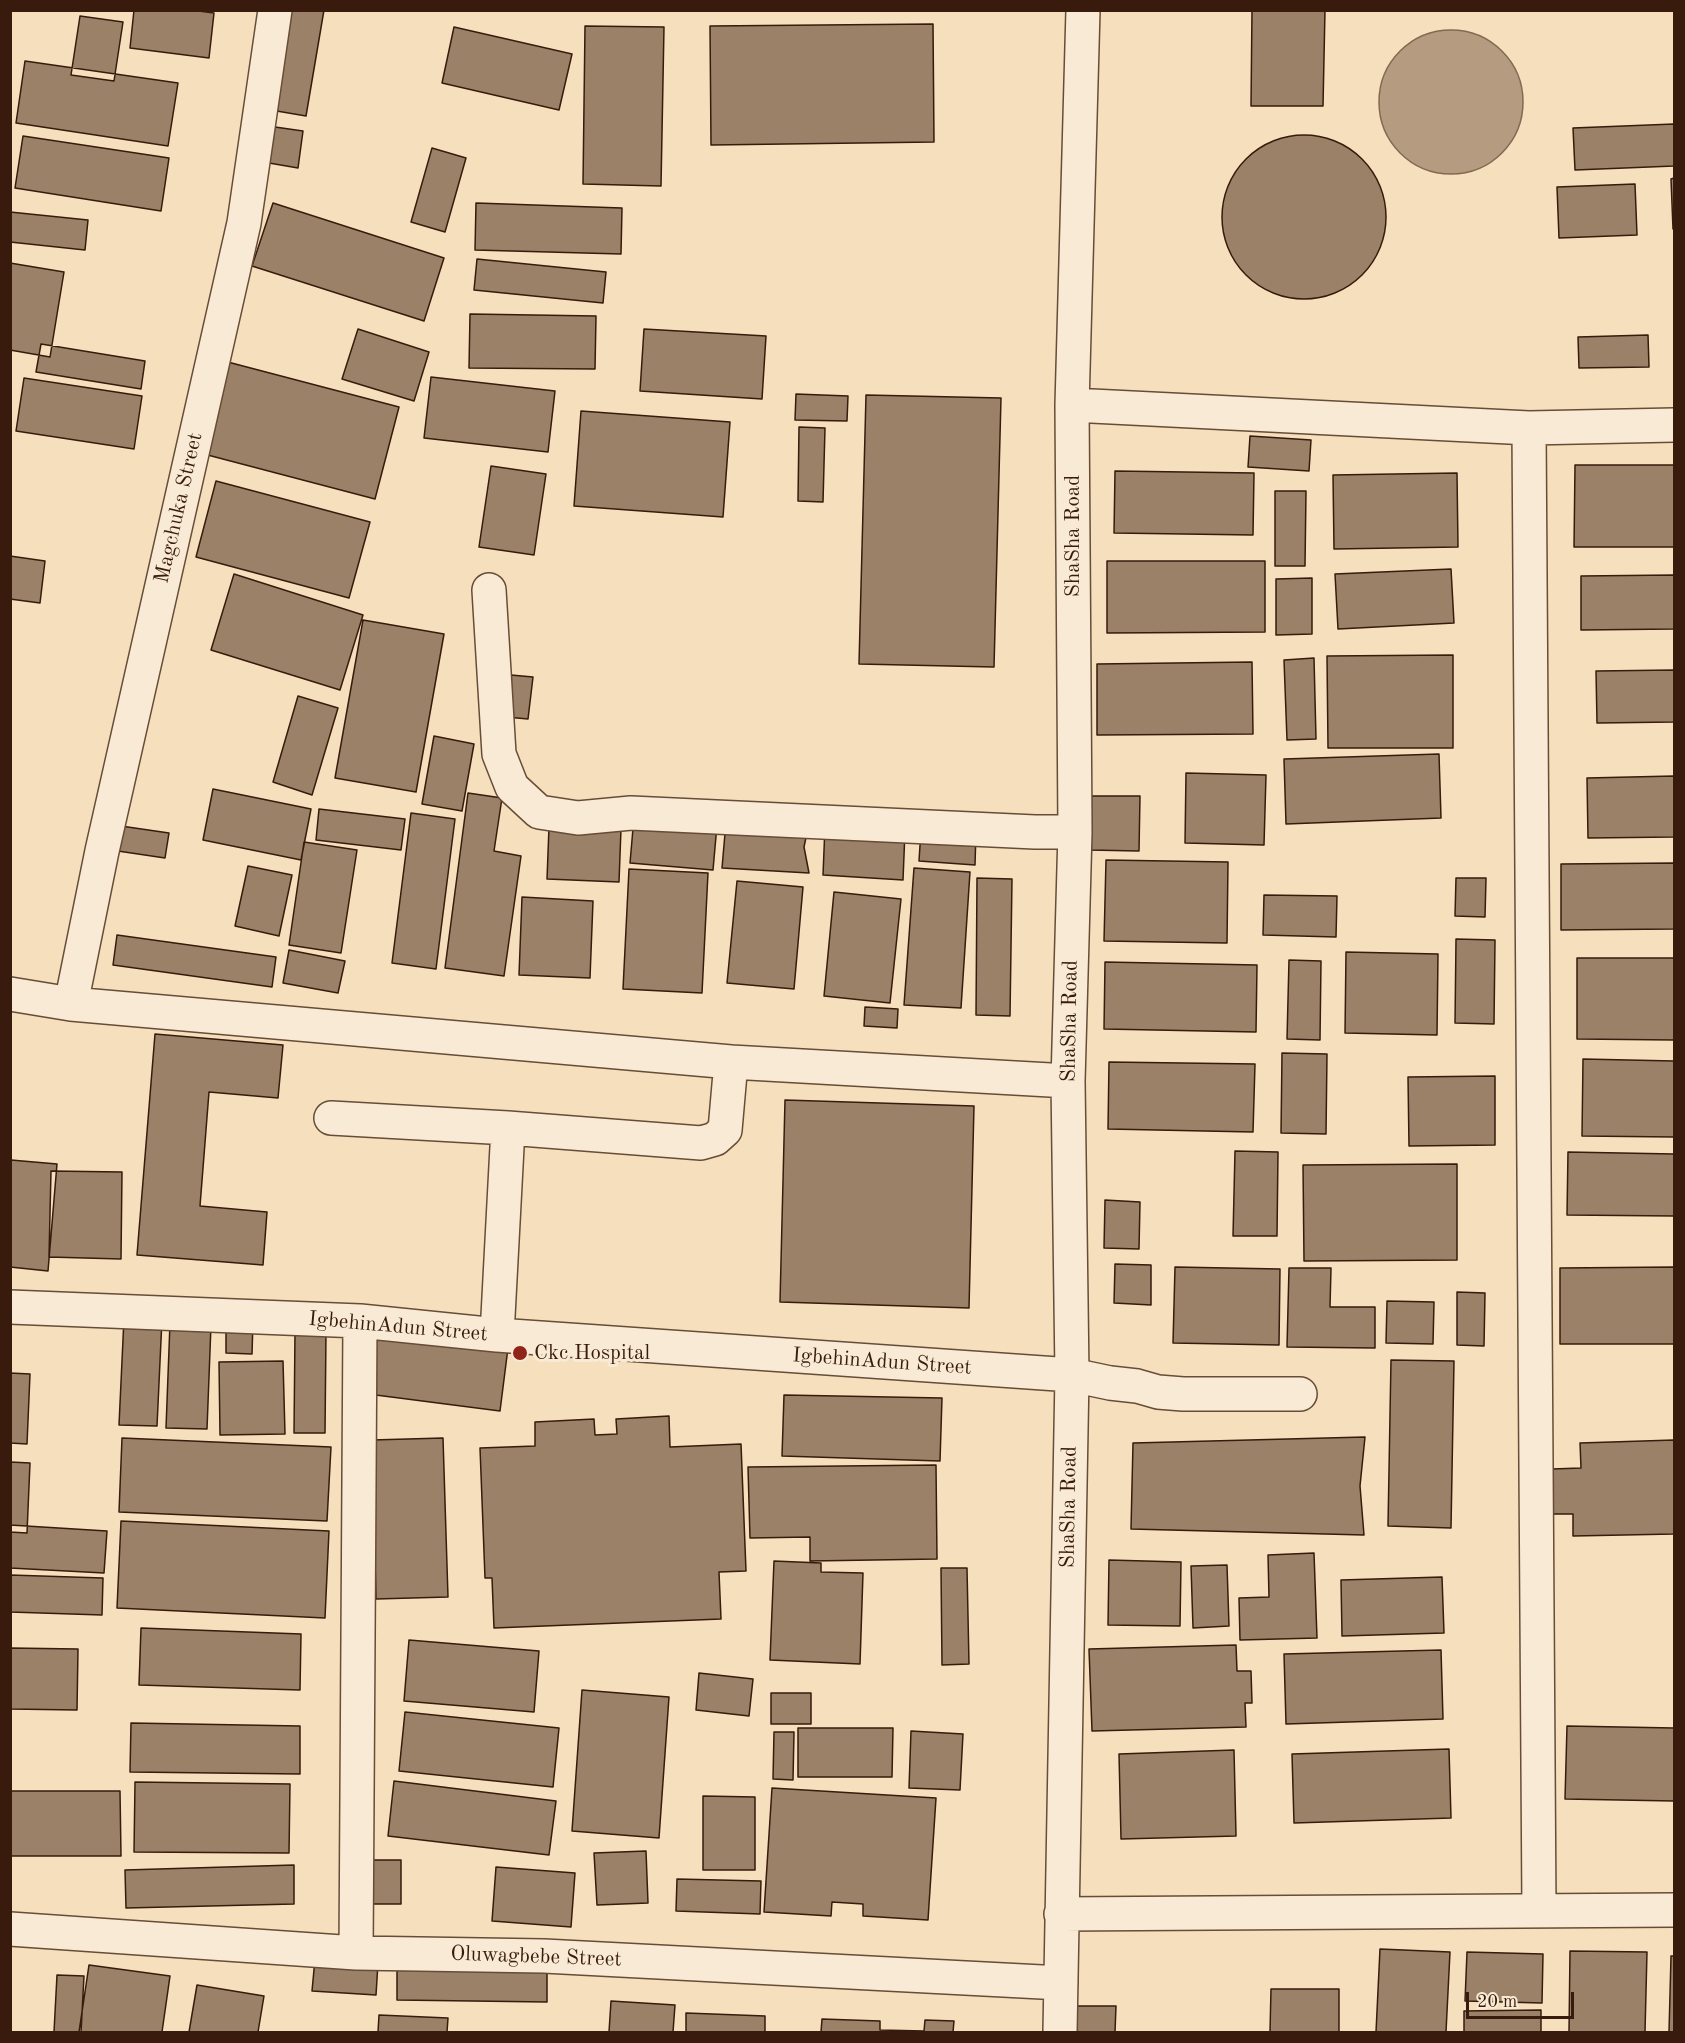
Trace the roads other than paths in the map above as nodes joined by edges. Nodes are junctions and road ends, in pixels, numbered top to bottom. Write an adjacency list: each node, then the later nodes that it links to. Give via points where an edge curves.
1 (275, 10): 9 (street, Magchuka Street, via 244,223 104,839)
2 (1083, 10): 3 (street, ShaSha Road)
3 (1072, 405): 5 (street); 7 (street, ShaSha Road)
4 (1674, 425): 5 (street)
5 (1529, 428): 19 (street)
6 (489, 590): 7 (street, via 499,754 512,787 539,812 578,818 631,813)
7 (1075, 832): 11 (street, ShaSha Road)
8 (10, 994): 9 (street)
9 (71, 1004): 10 (street)
10 (731, 1062): 11 (street); 13 (street, via 725,1131 715,1139 701,1143)
11 (1068, 1082): 17 (street, ShaSha Road)
12 (331, 1118): 13 (street)
13 (508, 1128): 16 (street)
14 (10, 1307): 15 (street, IgbehinAdun Street)
15 (360, 1321): 16 (street, IgbehinAdun Street); 23 (street)
16 (497, 1335): 17 (street, IgbehinAdun Street)
17 (1072, 1375): 18 (street, IgbehinAdun Street, via 1158,1392); 21 (street, ShaSha Road)
18 (1300, 1394)
19 (1539, 1910): 20 (street); 21 (street)
20 (1674, 1910)
21 (1061, 1914): 24 (street, ShaSha Road)
22 (10, 1929): 23 (street, Oluwagbebe Street)
23 (356, 1953): 24 (street, Oluwagbebe Street, via 544,1956)
24 (1061, 1983): 25 (street, ShaSha Road)
25 (1060, 2032)

